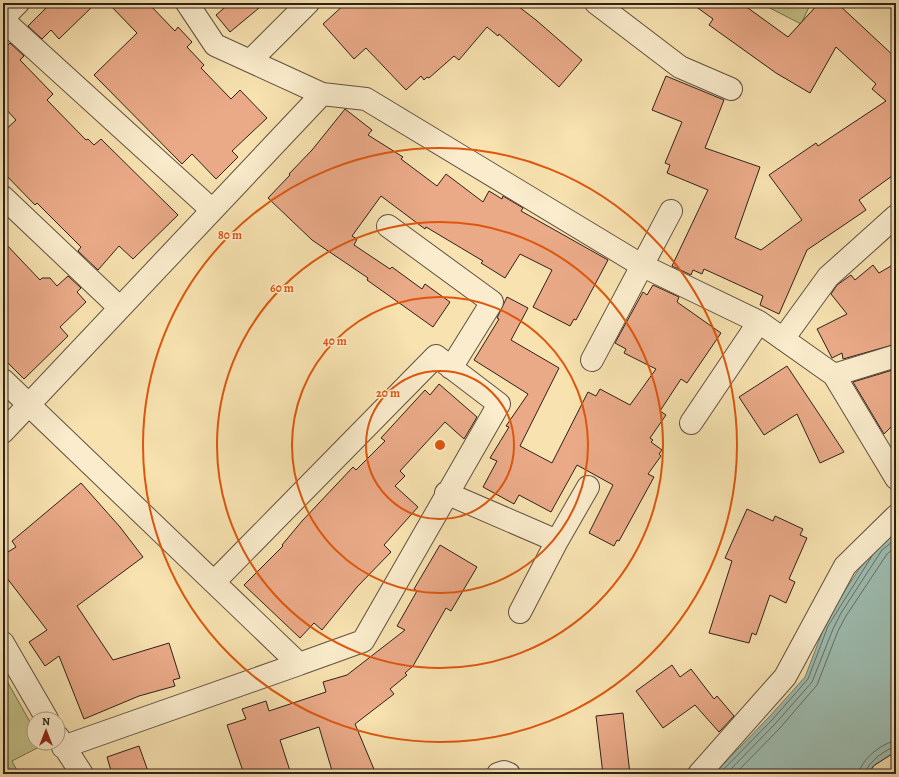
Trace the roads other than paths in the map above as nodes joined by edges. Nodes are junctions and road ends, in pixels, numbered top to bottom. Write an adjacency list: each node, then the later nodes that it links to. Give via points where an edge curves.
1 (18, 3): 5 (street)
2 (187, 3): 6 (street, via 215,45)
3 (308, 3): 6 (street)
4 (596, 3): 7 (street, via 680,67)
5 (3, 19): 10 (street)
6 (250, 61): 8 (street)
7 (731, 89)
8 (322, 94): 10 (street); 14 (street, via 366,99)
9 (3, 197): 15 (street)
10 (212, 210): 15 (street)
11 (671, 211): 14 (street)
12 (896, 216): 17 (street, via 828,277)
13 (388, 226): 20 (street, via 492,302)
14 (641, 265): 16 (street); 19 (street)
15 (120, 308): 23 (street)
16 (759, 322): 17 (street); 24 (street)
17 (782, 339): 21 (street)
18 (896, 356): 21 (street)
19 (592, 360)
20 (451, 368): 28 (street, via 498,404); 31 (street, via 436,356)
21 (834, 375): 26 (street)
22 (3, 380): 23 (street)
23 (29, 404): 25 (street); 31 (street)
24 (691, 423)
25 (3, 432)
26 (896, 478)
27 (588, 487): 30 (street)
28 (446, 493): 30 (street); 34 (street, via 364,641)
29 (896, 516): 42 (street, via 845,566 785,677)
30 (557, 541): 32 (street)
31 (214, 582): 34 (street)
32 (520, 612)
33 (3, 643): 35 (street)
34 (299, 664): 36 (street)
35 (42, 711)
36 (66, 740)
37 (66, 750): 39 (street)
38 (896, 766): 43 (highway)
39 (82, 774)
40 (498, 774): 41 (street)
41 (509, 774)
42 (699, 774)
43 (882, 774)

